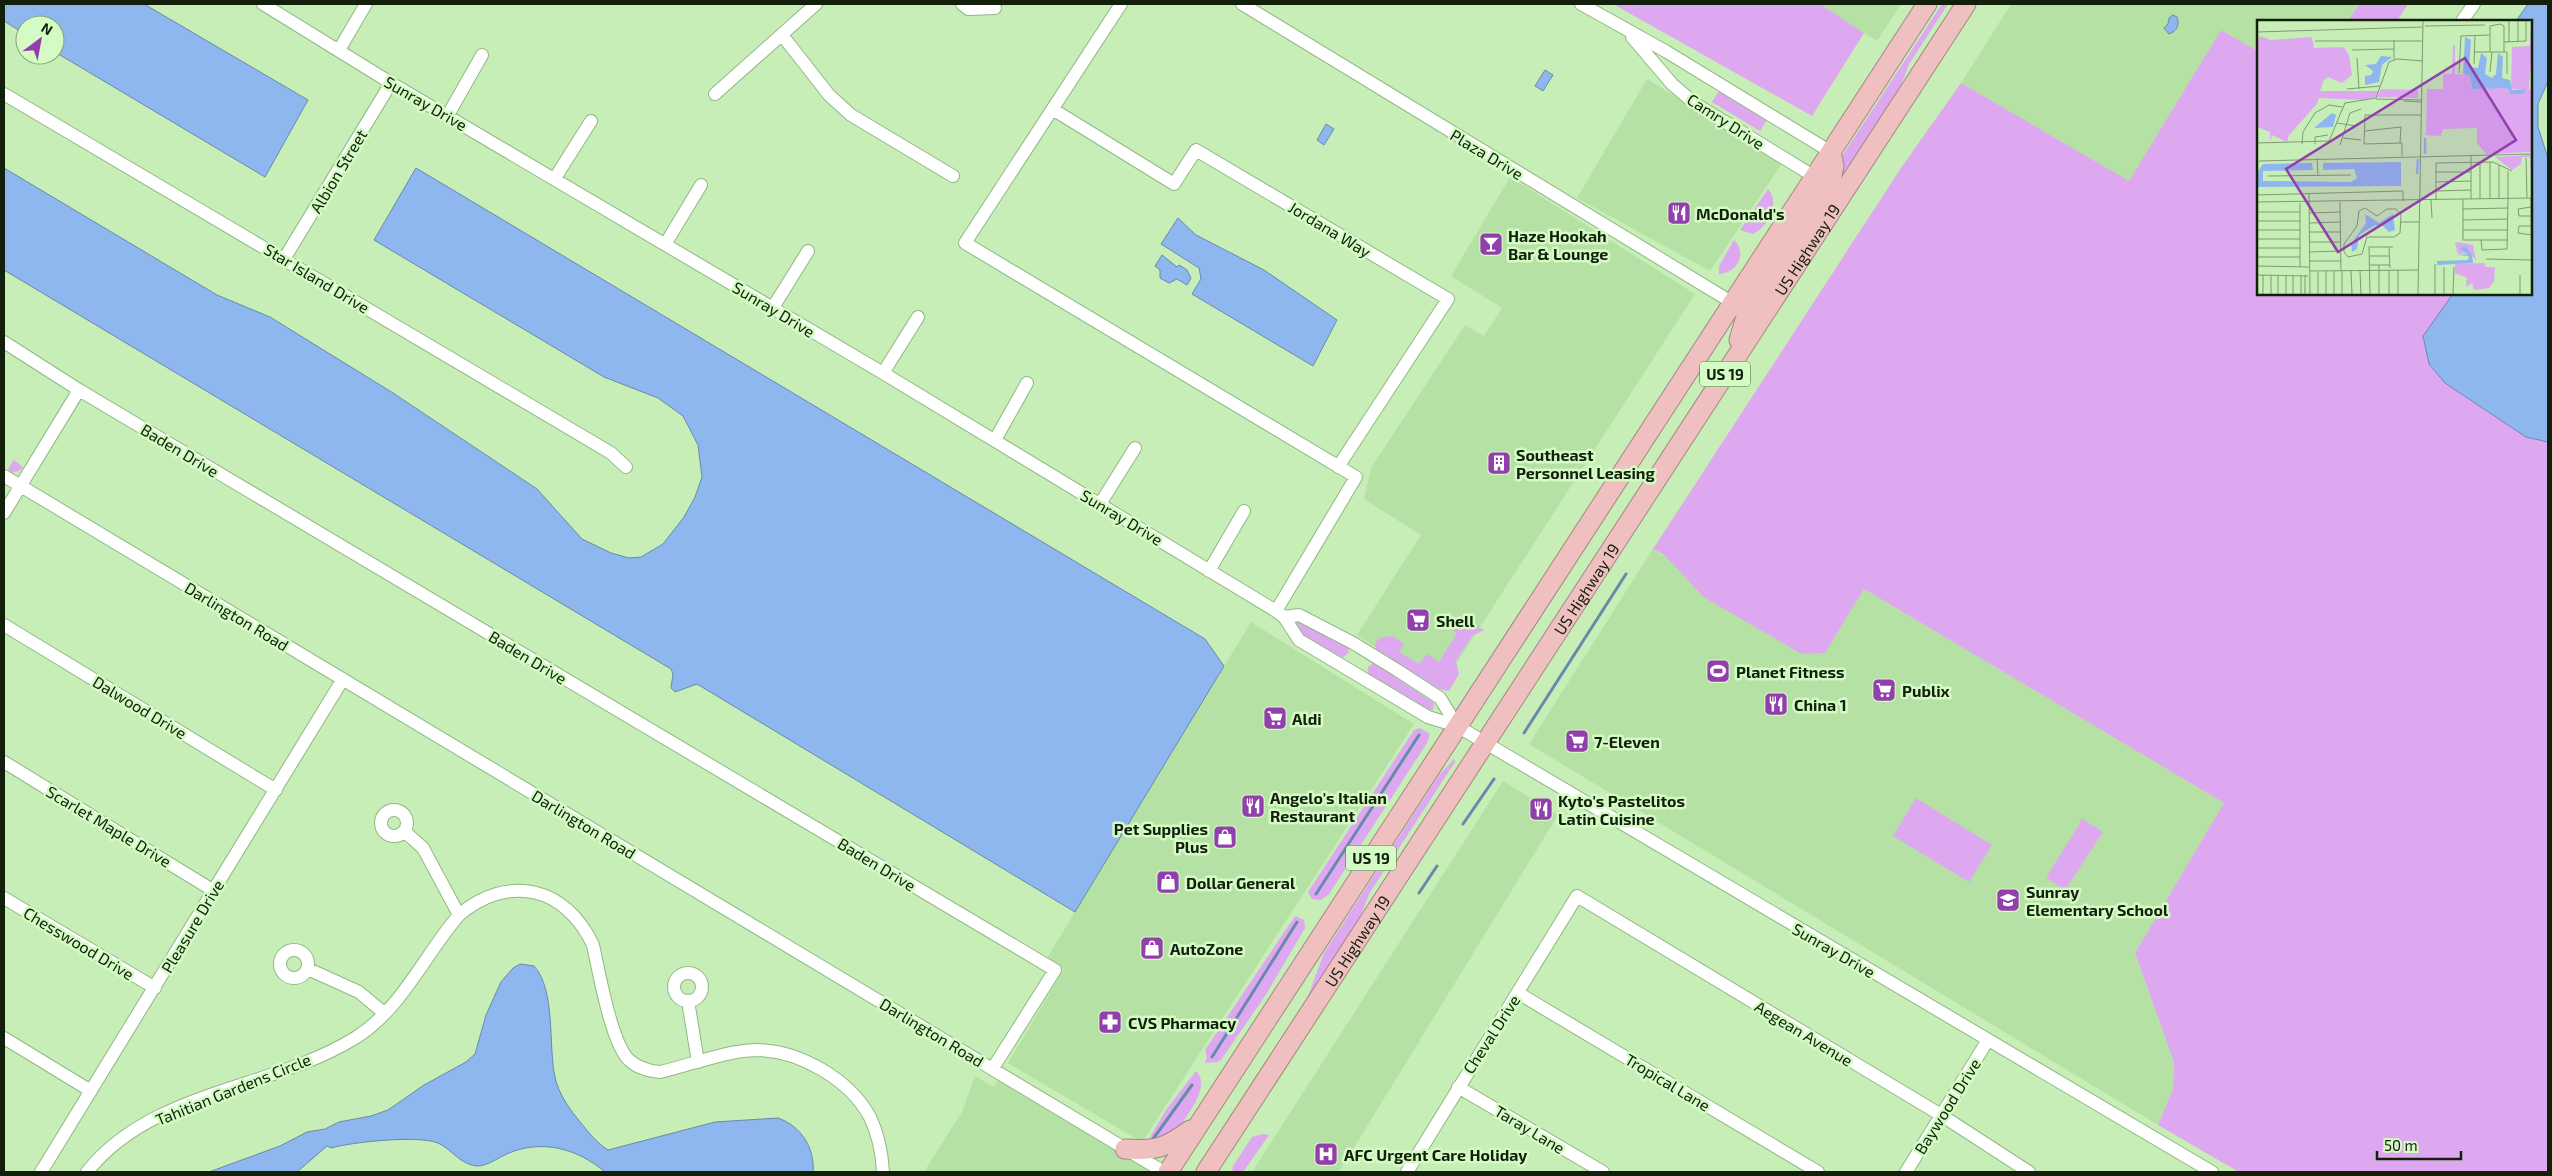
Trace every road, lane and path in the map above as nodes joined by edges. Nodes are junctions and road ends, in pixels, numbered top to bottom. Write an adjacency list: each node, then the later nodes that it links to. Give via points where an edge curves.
1 (264, 4): 15 (street, Sunray Drive)
2 (366, 4): 15 (street)
3 (816, 4): 14 (street)
4 (962, 4): 11 (street, via 968,9)
5 (1121, 4): 20 (street)
6 (1242, 4): 31 (street, Plaza Drive)
7 (1581, 4): 13 (street, Camry Drive)
8 (1928, 4): 23 (highway, US Highway 19 / US 19)
9 (1966, 4): 35 (highway, US Highway 19 / US 19)
10 (2474, 4): 12 (street)
11 (995, 8)
12 (2463, 20)
13 (1627, 31): 23 (street, Camry Drive); 25 (street, Camry Drive, via 1672,84 1694,103)
14 (782, 35): 19 (street); 24 (street, via 829,95 851,115)
15 (339, 50): 17 (street, Sunray Drive)
16 (482, 55): 21 (street)
17 (391, 83): 21 (street, Sunray Drive); 30 (street, Albion Street)
18 (4, 94): 30 (street, Star Island Drive)
19 (715, 94)
20 (1054, 110): 42 (street, via 965,243); 42 (street, Jordana Way, via 1174,184 1196,150 1448,299)
21 (448, 115): 26 (street, Sunray Drive)
22 (590, 121): 26 (street)
23 (1831, 152): 25 (highway, US Highway 19 / US 19); 35 (highway, via 1834,166 1830,185 1747,313)
24 (953, 176)
25 (1815, 177): 31 (highway, US Highway 19 / US 19)
26 (555, 178): 28 (street, Sunray Drive)
27 (701, 185): 28 (street)
28 (666, 243): 32 (street, Sunray Drive)
29 (808, 251): 32 (street)
30 (284, 259): 41 (street, Star Island Drive, via 611,453)
31 (1733, 303): 52 (highway, US Highway 19 / US 19)
32 (772, 308): 36 (street, Sunray Drive)
33 (918, 317): 36 (street)
34 (4, 342): 38 (street, Baden Drive)
35 (1731, 365): 53 (highway, US Highway 19 / US 19)
36 (882, 373): 39 (street, Sunray Drive)
37 (1027, 383): 39 (street)
38 (79, 390): 44 (street); 69 (street, Baden Drive, via 1055,970)
39 (994, 440): 45 (street, Sunray Drive)
40 (1135, 448): 45 (street)
41 (626, 467)
42 (1338, 467): 49 (street, via 1356,477)
43 (4, 476): 44 (street, Darlington Road)
44 (20, 486): 47 (street); 51 (street, Darlington Road)
45 (1100, 504): 48 (street, Sunray Drive)
46 (1244, 511): 48 (street)
47 (4, 513)
48 (1209, 571): 49 (street, Sunray Drive)
49 (1280, 614): 52 (street, Sunray Drive, via 1299,640 1428,717); 52 (street, Sunray Drive, via 1299,615 1404,675 1440,698)
50 (4, 625): 55 (street, Dalwood Drive)
51 (343, 679): 55 (street, Pleasure Drive); 69 (street, Darlington Road)
52 (1457, 726): 53 (street, Sunray Drive); 73 (highway, US Highway 19 / US 19)
53 (1484, 744): 67 (street, Sunray Drive); 74 (highway, US Highway 19 / US 19)
54 (4, 762): 57 (street, Scarlet Maple Drive)
55 (276, 790): 57 (street, Pleasure Drive)
56 (404, 831): 60 (street, via 423,848)
57 (214, 891): 62 (street, Pleasure Drive)
58 (1577, 896): 63 (street, Cheval Drive); 72 (street, Aegean Avenue)
59 (4, 898): 62 (street, Chesswood Drive)
60 (460, 915): 65 (street, Tahitian Gardens Circle); 68 (street, Tahitian Gardens Circle, via 480,900 512,890 536,892 557,902 582,926 592,945 616,1036 628,1058 642,1068 660,1072)
61 (308, 969): 65 (street, via 359,992)
62 (155, 988): 71 (street, Pleasure Drive)
63 (1518, 992): 70 (street, Cheval Drive); 84 (street, Tropical Lane)
64 (688, 1000): 68 (street)
65 (384, 1013): 77 (street, Tahitian Gardens Circle, via 358,1037 345,1044 191,1103 148,1123 116,1144)
66 (4, 1038): 71 (street)
67 (1988, 1040): 72 (street, Baywood Drive); 87 (street, Sunray Drive)
68 (698, 1062): 78 (street, Tahitian Gardens Circle, via 757,1050 790,1055 814,1066 839,1082 864,1108 881,1150)
69 (993, 1068): 75 (street, Darlington Road)
70 (1458, 1087): 82 (street, Cheval Drive); 83 (street, Taray Lane)
71 (91, 1091): 76 (street, Pleasure Drive)
72 (1941, 1115): 85 (street, Baywood Drive); 86 (street, Aegean Avenue)
73 (1199, 1123): 75 (highway, via 1170,1145 1159,1149); 79 (highway, US Highway 19 / US 19)
74 (1223, 1146): 80 (highway, US Highway 19 / US 19); 81 (highway)
75 (1125, 1149): 79 (street, Darlington Road)
76 (41, 1172)
77 (87, 1172)
78 (883, 1172)
79 (1166, 1172)
80 (1206, 1172)
81 (1224, 1172)
82 (1406, 1172)
83 (1603, 1172)
84 (1818, 1172)
85 (1906, 1172)
86 (2029, 1172)
87 (2212, 1172)

